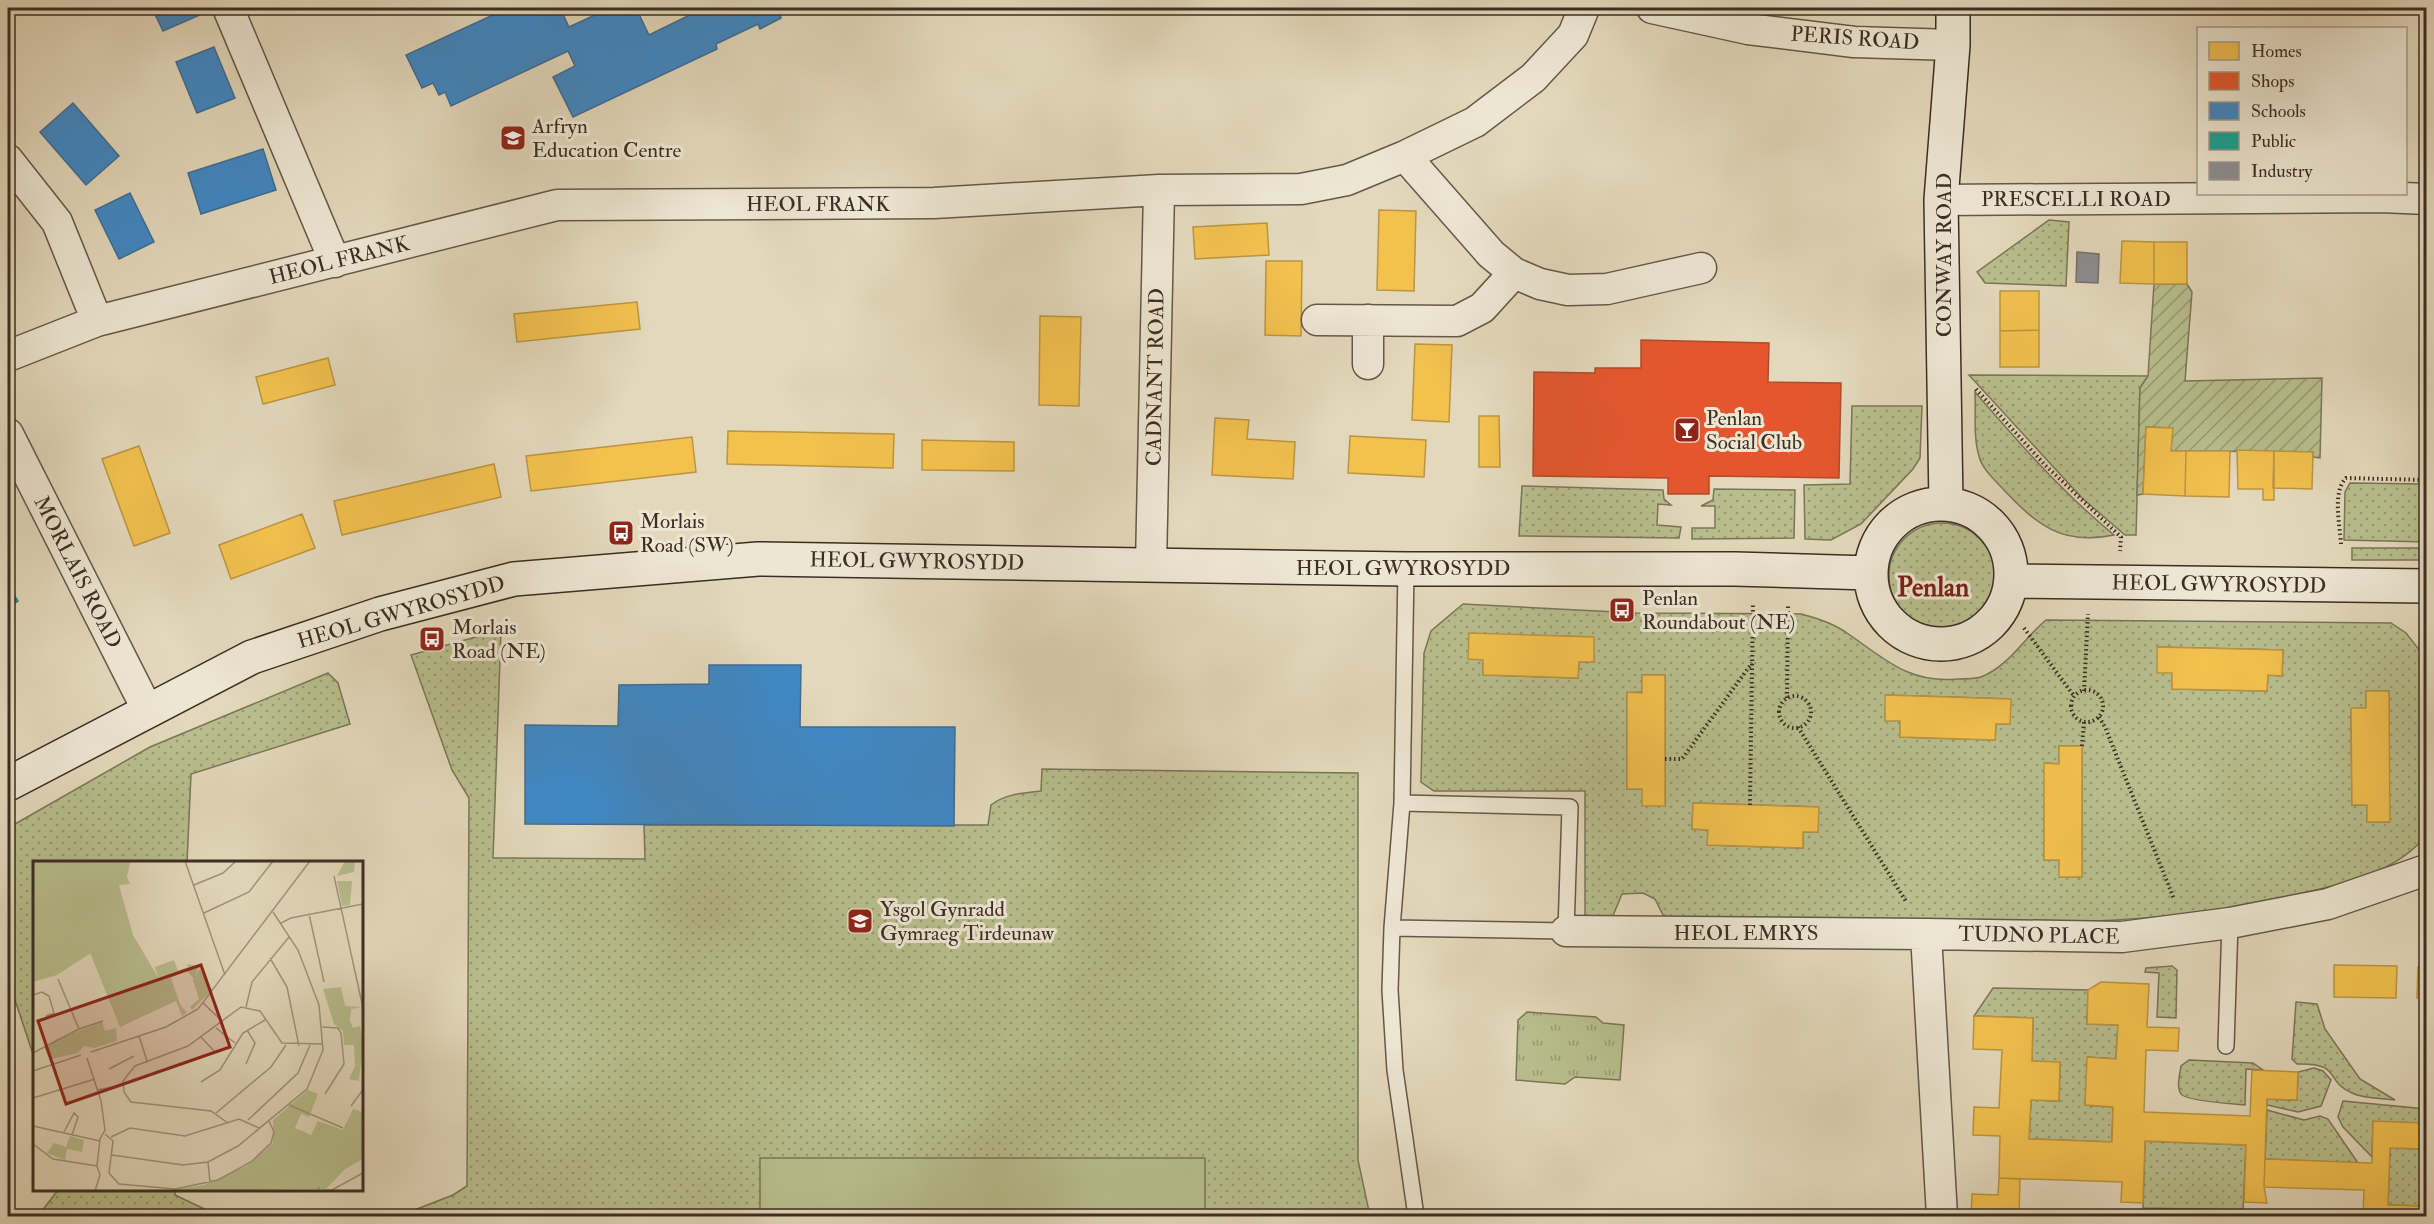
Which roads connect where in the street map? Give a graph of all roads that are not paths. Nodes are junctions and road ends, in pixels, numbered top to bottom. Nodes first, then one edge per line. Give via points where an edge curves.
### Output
1 (228, 8) edge
2 (1584, 8) edge
3 (1652, 8) edge
4 (1953, 8) edge
5 (1953, 45) junction
6 (1405, 156) junction
7 (8, 160) edge
8 (1159, 190) junction
9 (2427, 199) edge
10 (1941, 200) junction
11 (335, 262) junction
12 (1701, 268) dead end
13 (1514, 273) junction
14 (1317, 320) dead end
15 (1368, 320) junction
16 (97, 321) junction
17 (8, 356) edge
18 (1368, 364) dead end
19 (8, 434) edge
20 (1946, 503) junction
21 (1151, 565) junction
22 (1406, 569) junction
23 (1870, 573) junction
24 (2011, 581) junction
25 (2427, 586) edge
26 (148, 711) junction
27 (8, 784) edge
28 (1402, 803) junction
29 (2427, 870) edge
30 (2230, 923) junction
31 (1392, 928) junction
32 (1566, 931) junction
33 (1922, 934) junction
34 (2226, 1046) dead end
35 (1416, 1216) edge
36 (1942, 1216) edge

1 - 11 street
2 - 6 street, HEOL FRANK via 1573,35 1533,78 1475,123
3 - 5 street, PERIS ROAD via 1748,28 1854,42
4 - 5 street, CONWAY ROAD
5 - 10 street, CONWAY ROAD
6 - 8 street, HEOL FRANK via 1347,180 1301,189
6 - 13 street via 1491,254
7 - 16 street via 57,222
8 - 11 street, HEOL FRANK via 934,203 557,205
8 - 21 street, CADNANT ROAD
9 - 10 street, PRESCELLI ROAD
10 - 20 street, CONWAY ROAD
11 - 16 street, HEOL FRANK
12 - 13 street via 1607,289 1568,290
13 - 15 street via 1482,308 1457,321
14 - 15 street
15 - 18 street
16 - 17 street, HEOL FRANK
19 - 26 street, MORLAIS ROAD
20 - 23 street via 1925,504 1904,514 1886,530 1874,550
20 - 24 street via 1976,513 1999,532 2009,551
21 - 22 street, HEOL GWYROSYDD
21 - 26 street, HEOL GWYROSYDD via 758,559 514,579 380,614 252,657
22 - 23 street, HEOL GWYROSYDD
22 - 28 lane
23 - 24 street via 1874,596 1885,617 1902,633 1924,643 1948,645 1971,638 1988,627 2001,611
24 - 25 street, HEOL GWYROSYDD
26 - 27 street, HEOL GWYROSYDD
28 - 31 lane
28 - 32 lane via 1570,807
29 - 30 street, TUDNO PLACE via 2328,904
30 - 33 street, TUDNO PLACE via 2122,937
30 - 34 lane
31 - 32 lane
31 - 35 lane via 1390,990 1395,1070
32 - 33 street, HEOL EMRYS
33 - 36 street, TUDNO PLACE

